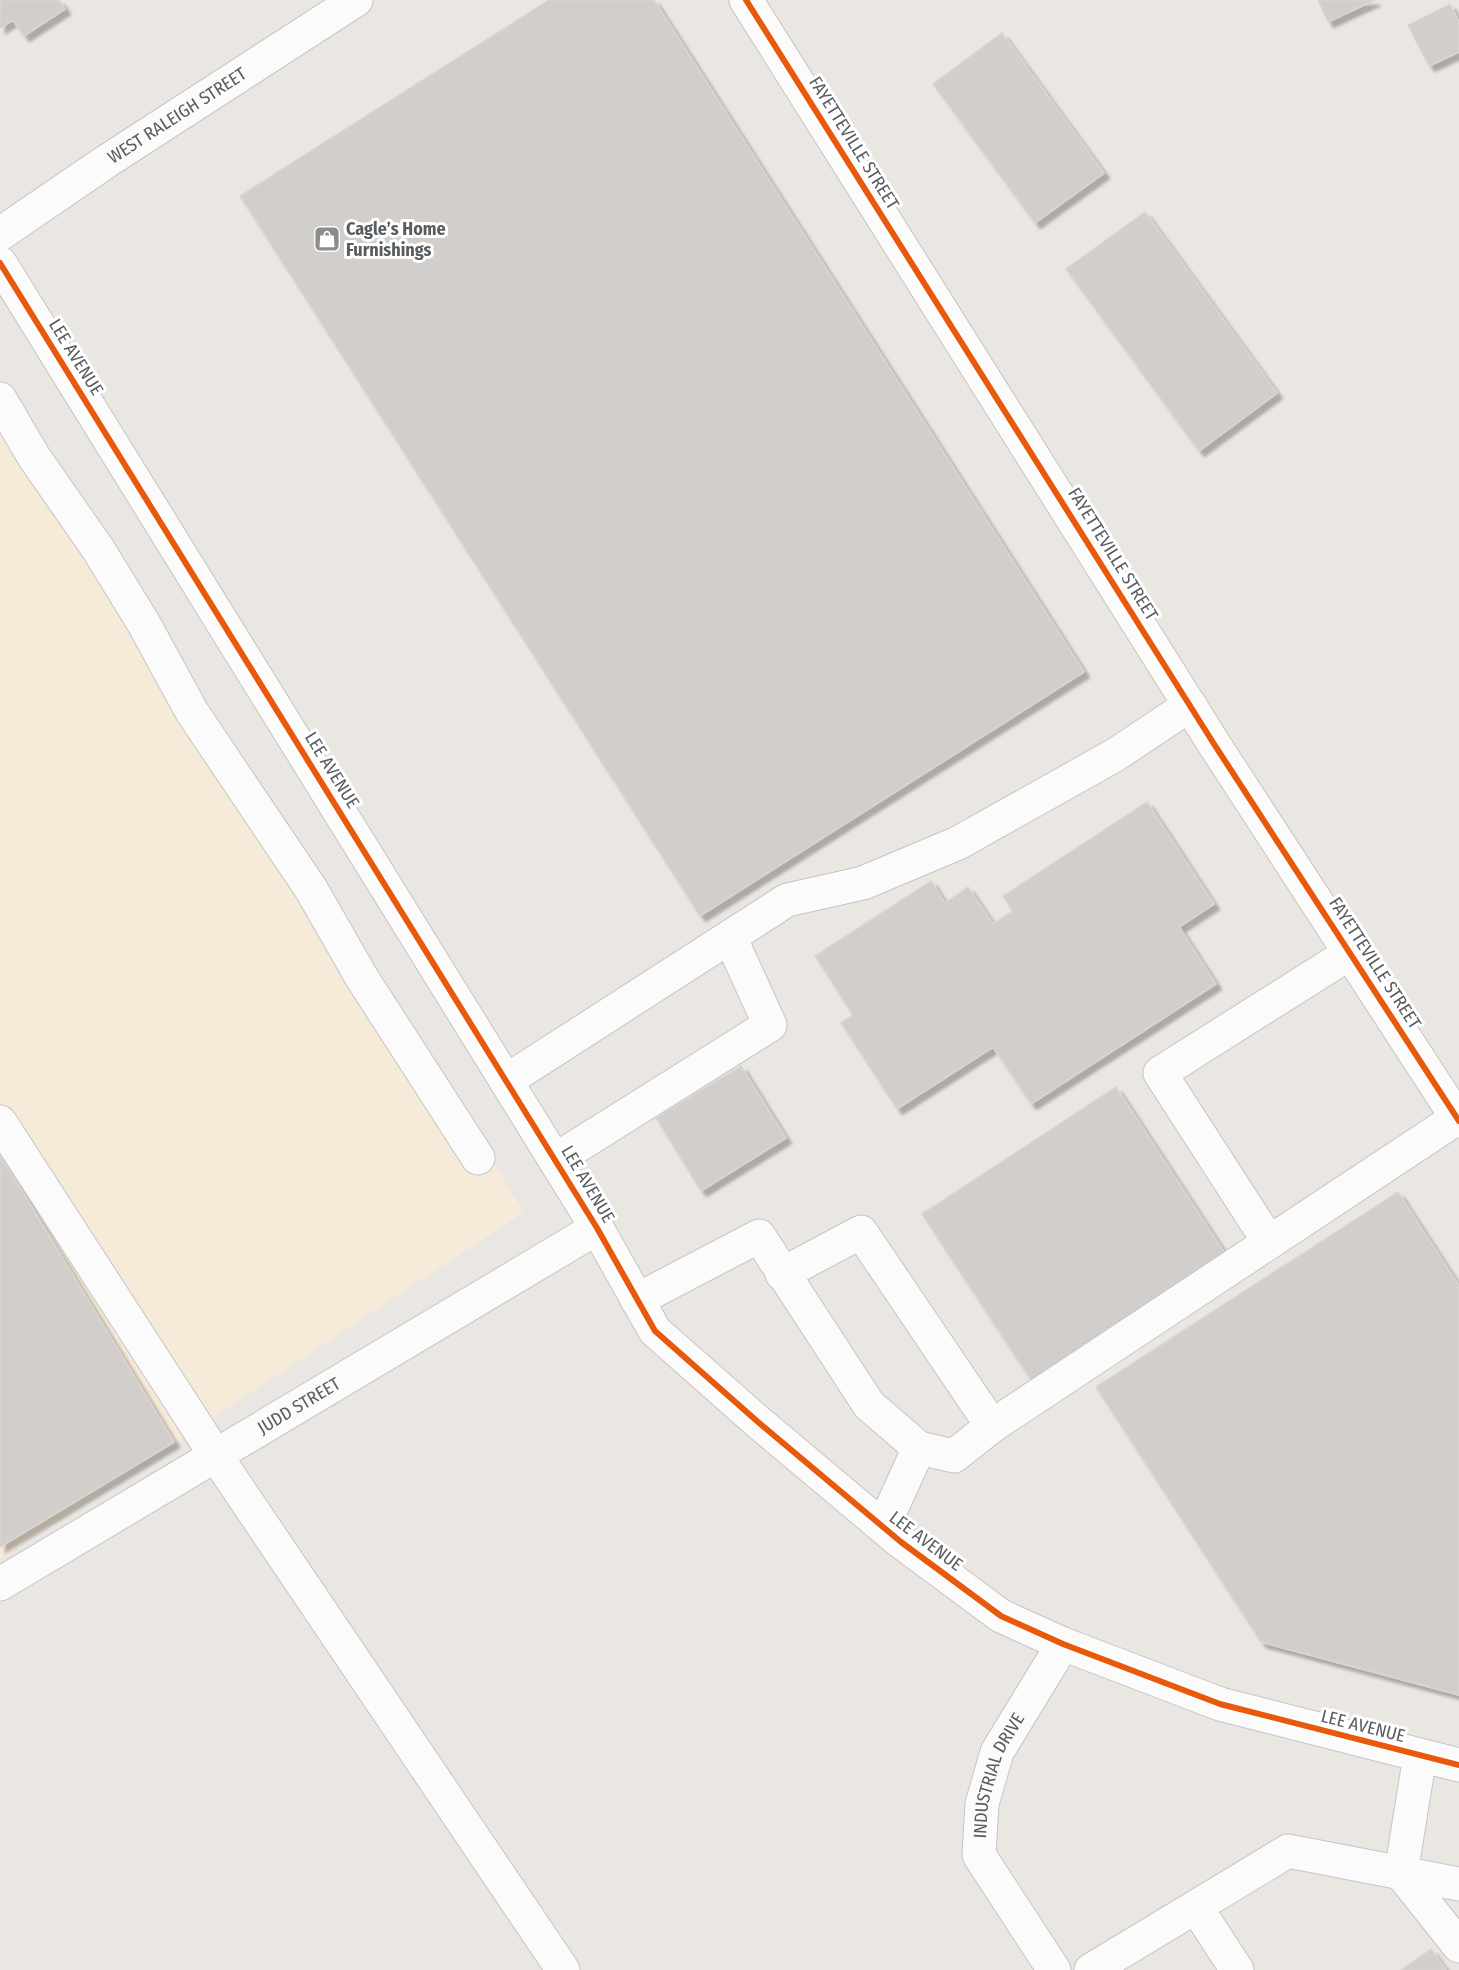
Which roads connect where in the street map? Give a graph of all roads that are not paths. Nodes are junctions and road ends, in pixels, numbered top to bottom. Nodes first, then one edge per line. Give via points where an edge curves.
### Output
1 (356, 0) edge
2 (746, 0) edge
3 (0, 234) edge
4 (0, 263) edge
5 (0, 399) edge
6 (1190, 705) junction
7 (730, 938) junction
8 (1350, 953) junction
9 (506, 1081) junction
10 (1458, 1120) edge
11 (0, 1122) edge
12 (478, 1158) dead end
13 (555, 1160) junction
14 (597, 1228) junction
15 (1269, 1242) junction
16 (782, 1274) junction
17 (638, 1300) junction
18 (992, 1426) junction
19 (919, 1448) junction
20 (216, 1456) junction
21 (883, 1527) junction
22 (0, 1584) edge
23 (1063, 1644) junction
24 (1420, 1756) junction
25 (1459, 1766) edge
26 (1401, 1873) junction
27 (1459, 1884) edge
28 (1196, 1907) junction
29 (1459, 1946) edge
30 (563, 1970) edge
31 (1054, 1970) edge
32 (1090, 1970) edge
33 (1237, 1970) edge

1 - 3 street, WEST RALEIGH STREET
2 - 6 street, FAYETTEVILLE STREET
4 - 9 street, LEE AVENUE
5 - 12 street via 34,457 98,549 192,712 311,889 362,978
6 - 7 street via 1115,755 958,843 863,883 788,900
6 - 8 street, FAYETTEVILLE STREET
7 - 9 street
7 - 13 street via 770,1025
8 - 10 street, FAYETTEVILLE STREET
8 - 15 street via 1160,1073
9 - 13 street, LEE AVENUE
10 - 15 street
11 - 20 street
13 - 14 street, LEE AVENUE
14 - 17 street, LEE AVENUE
14 - 20 street, JUDD STREET
15 - 18 street
16 - 17 street via 759,1236
16 - 18 street via 861,1232
16 - 19 street via 869,1405
17 - 21 street, LEE AVENUE via 655,1331
18 - 19 street via 954,1456
19 - 21 street
20 - 22 street, JUDD STREET
20 - 30 street
21 - 23 street, LEE AVENUE via 1001,1616
23 - 24 street, LEE AVENUE via 1220,1704
23 - 31 street, INDUSTRIAL DRIVE via 997,1752 982,1804 979,1855
24 - 25 street, LEE AVENUE
24 - 26 street
26 - 27 street
26 - 28 street via 1288,1851
26 - 29 street
28 - 32 street
28 - 33 street

